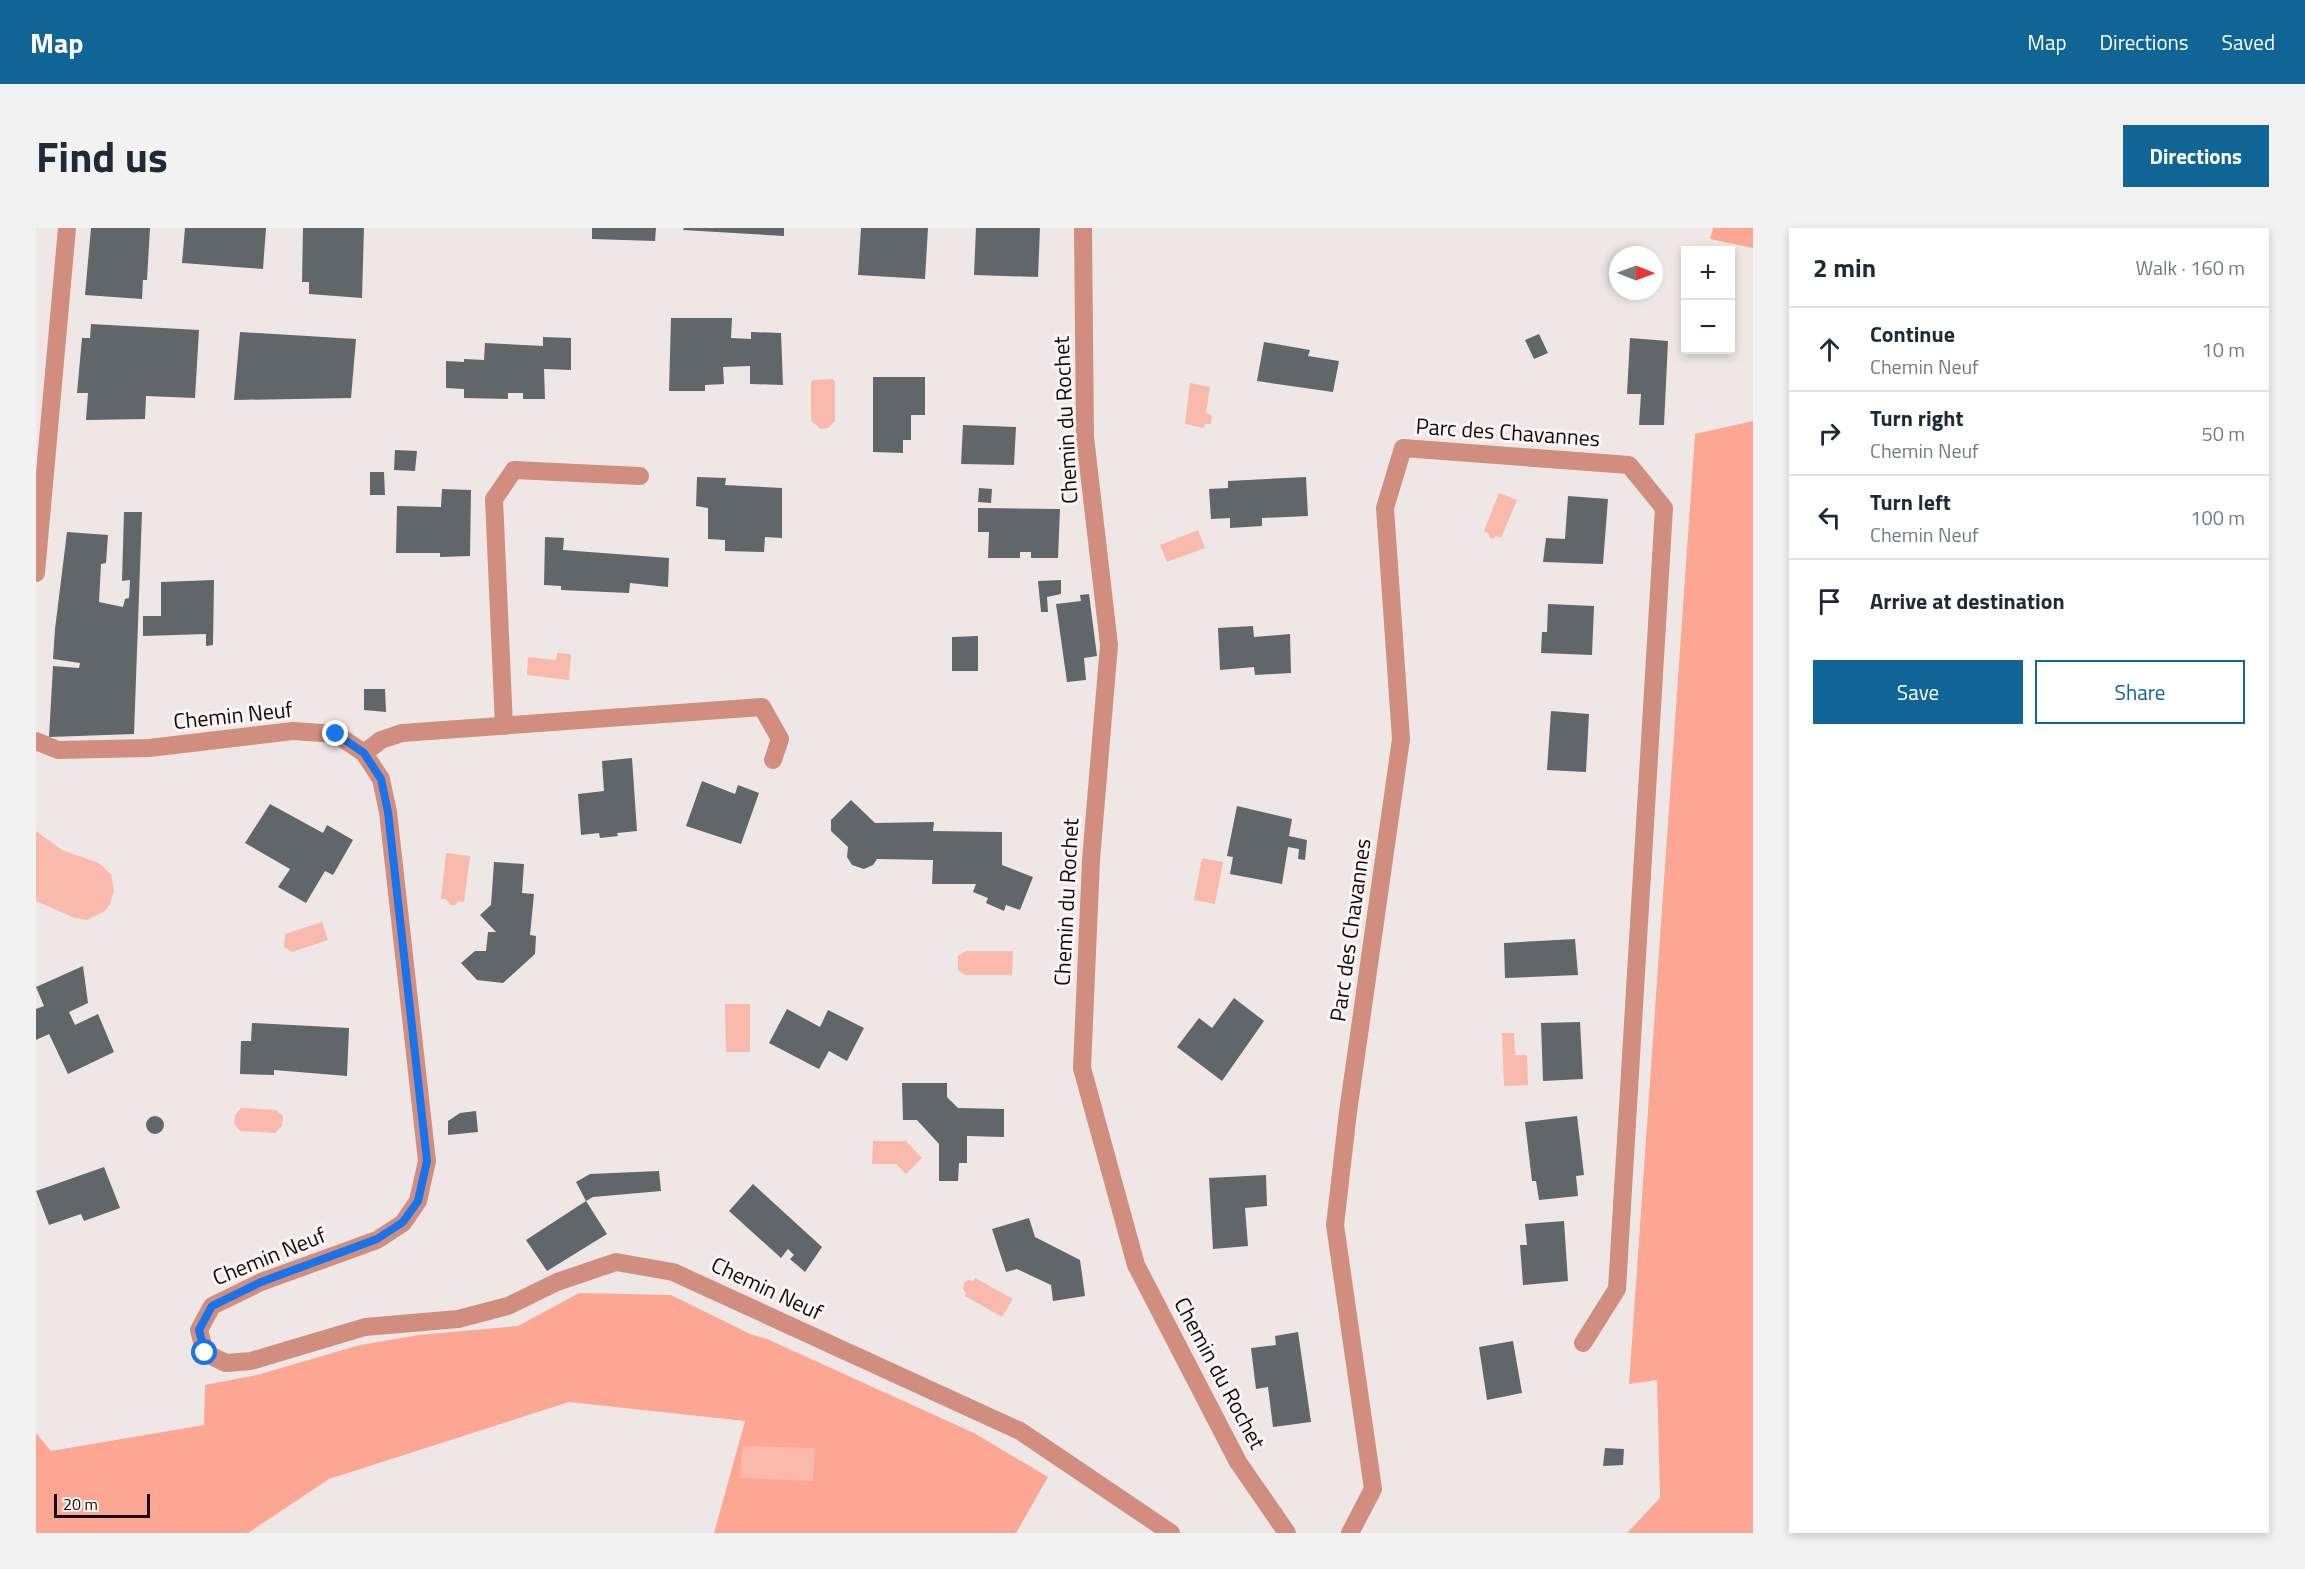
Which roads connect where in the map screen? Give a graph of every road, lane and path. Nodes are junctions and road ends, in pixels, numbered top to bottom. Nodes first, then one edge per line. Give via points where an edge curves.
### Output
1 (67, 228) edge
2 (1083, 228) edge
3 (640, 476) dead end
4 (36, 573) edge
5 (504, 726) junction
6 (36, 741) edge
7 (364, 753) junction
8 (773, 760) dead end
9 (1583, 1343) dead end
10 (1171, 1533) edge
11 (1287, 1533) edge
12 (1350, 1533) edge

1 - 4 street
2 - 11 street, Chemin du Rochet via 1085,436 1109,645 1091,860 1082,1068 1136,1265 1238,1462
3 - 5 street via 514,470 494,499
5 - 7 street via 402,733 381,740
5 - 8 street via 762,707 780,739
6 - 7 street, Chemin Neuf via 58,750 149,748 293,731 336,734
7 - 10 street, Chemin Neuf via 381,779 388,812 427,1161 418,1201 403,1222 377,1239 261,1282 212,1306 199,1330 205,1353 226,1362 251,1361 365,1327 458,1319 508,1306 557,1282 616,1262 673,1272 1020,1431
9 - 12 street, Parc des Chavannes via 1617,1289 1664,508 1629,465 1403,448 1385,508 1401,739 1335,1225 1373,1489

